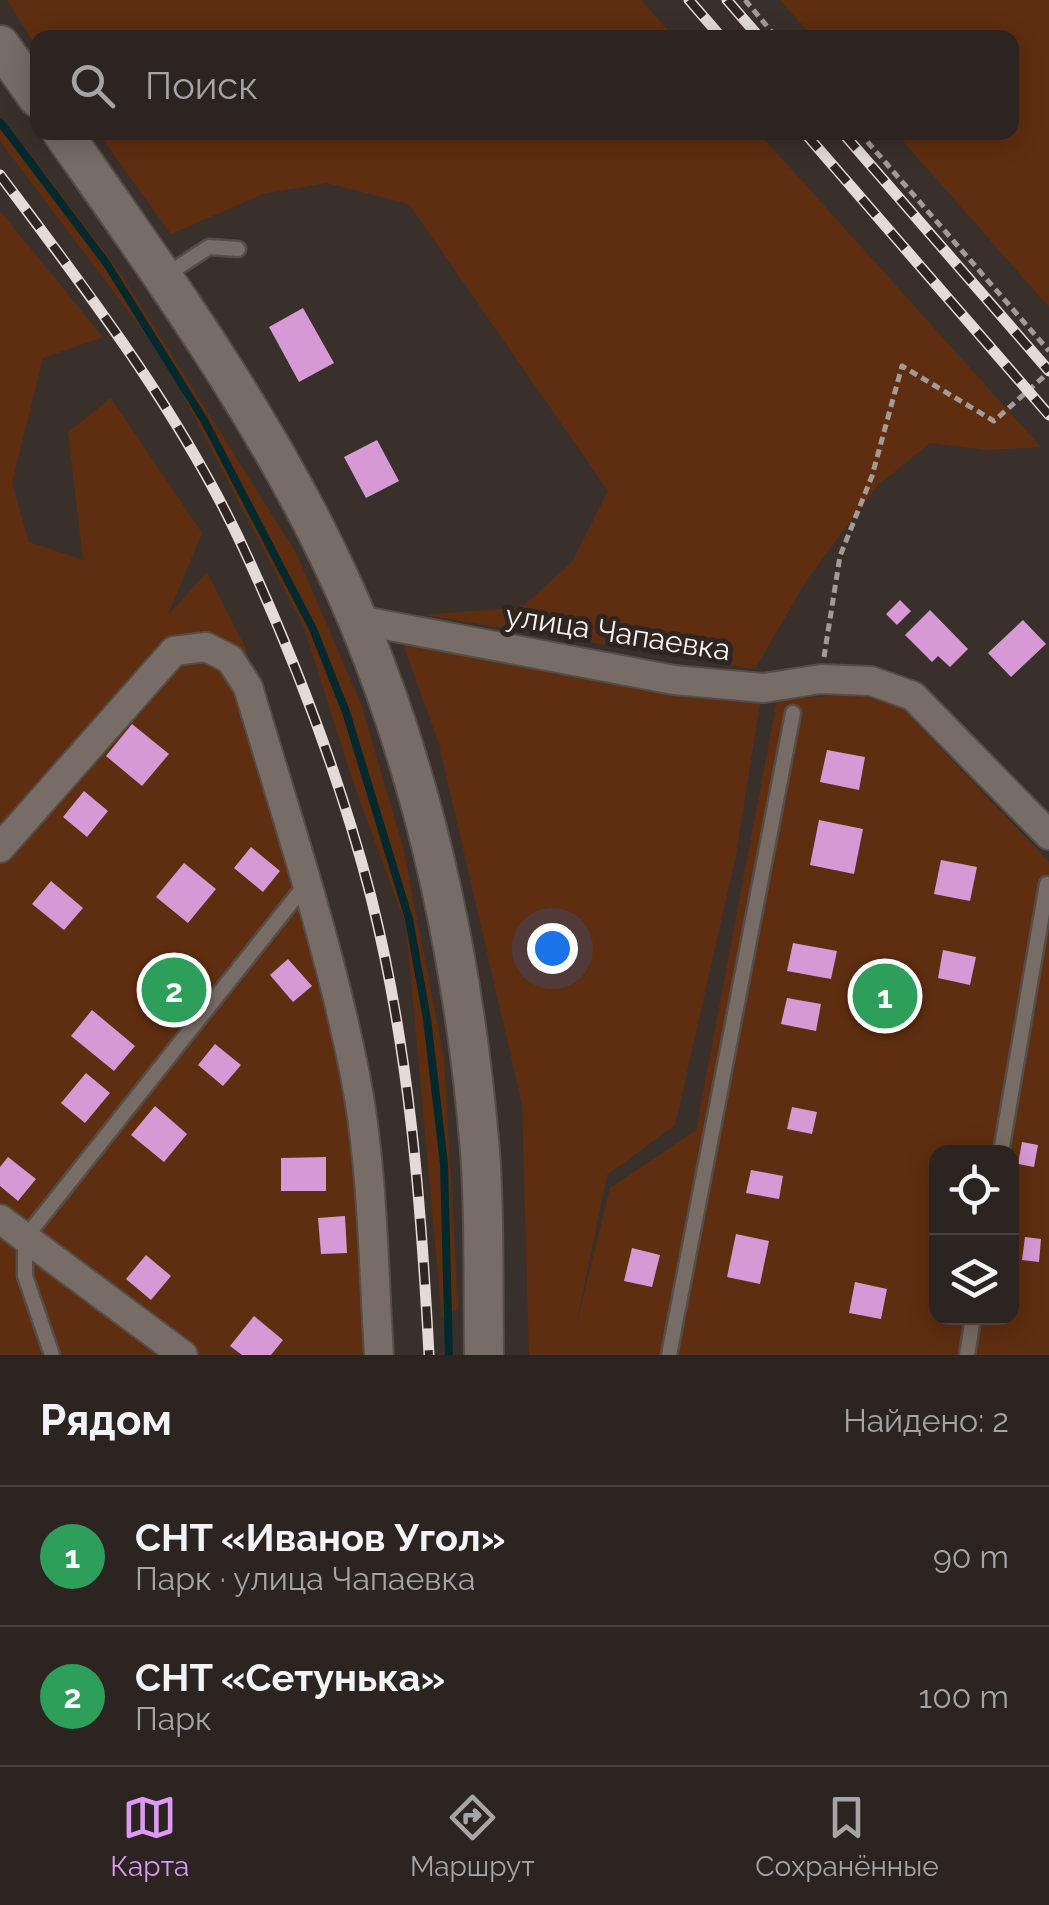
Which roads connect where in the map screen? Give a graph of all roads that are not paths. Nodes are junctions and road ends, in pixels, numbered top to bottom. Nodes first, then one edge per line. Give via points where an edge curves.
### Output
1 (0, 44) edge
2 (30, 87) edge
3 (68, 140) edge
4 (238, 249) dead end
5 (162, 277) junction
6 (358, 620) junction
7 (793, 714) dead end
8 (1049, 835) edge
9 (0, 848) edge
10 (306, 884) junction
11 (1047, 884) edge
12 (1002, 1145) edge
13 (0, 1219) edge
14 (24, 1238) junction
15 (972, 1325) edge
16 (52, 1355) edge
17 (183, 1355) edge
18 (380, 1355) edge
19 (484, 1355) edge
20 (669, 1355) edge
21 (967, 1355) edge

1 - 2 main road
3 - 5 main road
4 - 5 lane via 209,247
5 - 6 main road via 269,446
6 - 8 street, улица Чапаевка via 674,680 764,688 872,680 914,696
6 - 19 main road via 413,772 469,1038 480,1156
7 - 20 lane
9 - 10 street via 166,658 196,645 216,650 244,676
10 - 14 lane
10 - 18 street via 355,1074
11 - 12 lane
13 - 14 street
14 - 16 lane via 25,1276
14 - 17 street
15 - 21 lane

